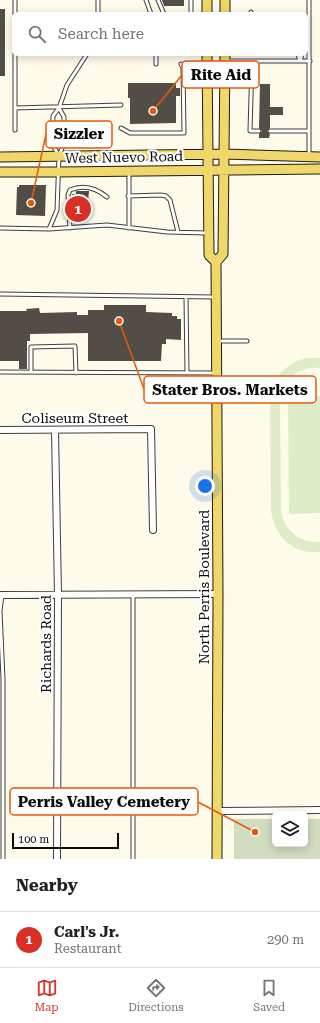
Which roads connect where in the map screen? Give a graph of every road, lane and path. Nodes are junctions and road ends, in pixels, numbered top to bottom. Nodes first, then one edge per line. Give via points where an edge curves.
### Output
1 (15, 0) edge
2 (98, 0) edge
3 (146, 0) edge
4 (158, 0) edge
5 (191, 0) edge
6 (207, 0) edge
7 (225, 0) edge
8 (309, 0) edge
9 (15, 12) edge
10 (98, 12) edge
11 (150, 12) edge
12 (163, 12) edge
13 (191, 12) edge
14 (207, 12) edge
15 (225, 12) edge
16 (15, 56) edge
17 (86, 56) edge
18 (156, 56) edge
19 (207, 56) edge
20 (299, 56) edge
21 (301, 56) edge
22 (225, 58) edge
23 (252, 61) junction
24 (300, 61) junction
25 (310, 61) junction
26 (156, 64) dead end
27 (181, 64) dead end
28 (121, 105) dead end
29 (15, 108) junction
30 (59, 108) junction
31 (121, 128) dead end
32 (15, 130) dead end
33 (259, 131) dead end
34 (270, 131) dead end
35 (309, 131) junction
36 (225, 154) junction
37 (207, 155) junction
38 (59, 156) junction
39 (0, 157) edge
40 (309, 157) junction
41 (320, 157) edge
42 (320, 169) edge
43 (207, 170) junction
44 (224, 170) junction
45 (129, 171) junction
46 (0, 172) edge
47 (58, 172) junction
48 (128, 196) junction
49 (107, 197) dead end
50 (0, 228) edge
51 (70, 228) junction
52 (129, 228) junction
53 (49, 229) junction
54 (178, 232) junction
55 (209, 234) junction
56 (216, 262) junction
57 (0, 294) edge
58 (186, 297) junction
59 (217, 297) junction
60 (217, 341) junction
61 (247, 341) dead end
62 (0, 372) edge
63 (31, 372) junction
64 (76, 373) junction
65 (187, 373) junction
66 (217, 373) junction
67 (0, 430) edge
68 (55, 430) junction
69 (153, 530) dead end
70 (218, 594) junction
71 (1, 595) edge
72 (58, 595) junction
73 (133, 595) junction
74 (320, 810) edge
75 (218, 811) junction
76 (3, 859) edge
77 (58, 859) edge
78 (133, 859) edge
79 (217, 859) edge

1 - 9 lane
2 - 10 lane
3 - 11 lane
4 - 12 lane
5 - 13 lane
6 - 14 main road
7 - 15 main road
8 - 25 lane
16 - 29 lane
17 - 30 lane via 67,85
18 - 26 lane
19 - 37 main road, North Perris Boulevard
20 - 24 lane
21 - 24 lane
22 - 23 lane
22 - 36 main road
23 - 24 lane
23 - 33 lane via 250,131
24 - 25 lane
25 - 35 lane
27 - 31 lane via 184,68 184,134 130,133
28 - 30 lane
29 - 30 lane
29 - 32 lane
30 - 38 lane via 64,116 64,143
30 - 38 lane via 53,116 52,144
34 - 35 lane
35 - 40 lane
36 - 37 main road, West Nuevo Road
36 - 40 main road, West Nuevo Road
36 - 44 main road
37 - 38 main road, West Nuevo Road
37 - 43 main road, North Perris Boulevard
38 - 39 main road, West Nuevo Road
38 - 47 lane
40 - 41 main road, West Nuevo Road
42 - 44 main road, West Nuevo Road
43 - 44 main road, West Nuevo Road
43 - 45 main road, West Nuevo Road
43 - 55 main road, North Perris Boulevard
44 - 56 main road via 223,254
45 - 47 main road, West Nuevo Road
45 - 48 lane
46 - 47 main road, West Nuevo Road
47 - 53 lane via 57,210
48 - 52 lane
48 - 54 lane via 166,196 170,200
49 - 51 lane via 98,189 70,190
50 - 53 lane
51 - 52 lane via 107,225
51 - 53 lane
52 - 54 lane
54 - 55 lane
55 - 56 main road, North Perris Boulevard via 209,255
56 - 59 main road, North Perris Boulevard
57 - 58 lane
58 - 59 lane
58 - 65 lane
59 - 60 main road, North Perris Boulevard
60 - 61 lane
60 - 66 main road, North Perris Boulevard
62 - 63 lane
63 - 64 lane
63 - 64 lane via 31,347 76,346
64 - 65 lane
65 - 66 lane
66 - 70 main road, North Perris Boulevard
67 - 68 street, Coliseum Street
68 - 69 street, Coliseum Street via 151,429
68 - 72 street, Richards Road
70 - 73 street
70 - 75 main road, North Perris Boulevard
71 - 72 street
71 - 76 lane
72 - 73 street
72 - 77 street, Richards Road
73 - 78 lane
74 - 75 street
75 - 79 main road, North Perris Boulevard

